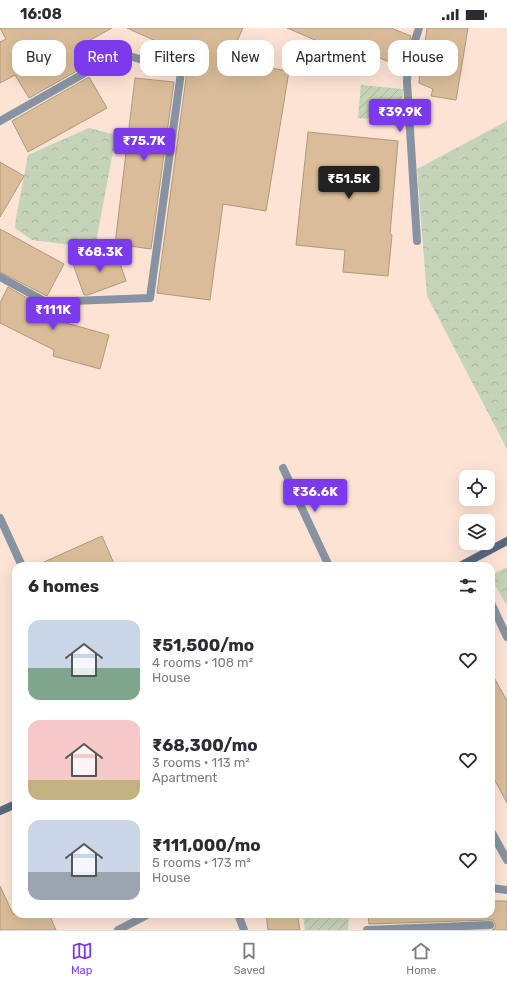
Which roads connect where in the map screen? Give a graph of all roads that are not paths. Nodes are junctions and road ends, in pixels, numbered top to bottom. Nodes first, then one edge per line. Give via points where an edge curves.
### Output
1 (419, 28) edge
2 (0, 121) edge
3 (417, 241) dead end
4 (0, 277) edge
5 (283, 468) dead end
6 (0, 518) edge
7 (507, 541) edge
8 (20, 562) edge
9 (326, 562) edge
10 (472, 562) edge
11 (495, 612) edge
12 (507, 637) edge
13 (12, 806) edge
14 (0, 811) edge
15 (495, 838) edge
16 (507, 860) edge
17 (495, 888) edge
18 (507, 890) edge
19 (141, 918) edge
20 (240, 918) edge
21 (490, 925) dead end
22 (118, 930) edge
23 (244, 930) edge
24 (367, 930) edge

1 - 3 street via 408,62 407,82
2 - 4 street via 120,53 181,72 150,298 46,302
5 - 9 street
6 - 8 street
7 - 10 street
11 - 12 street
13 - 14 street
15 - 16 street
17 - 18 street
19 - 22 street
20 - 23 street
21 - 24 street

